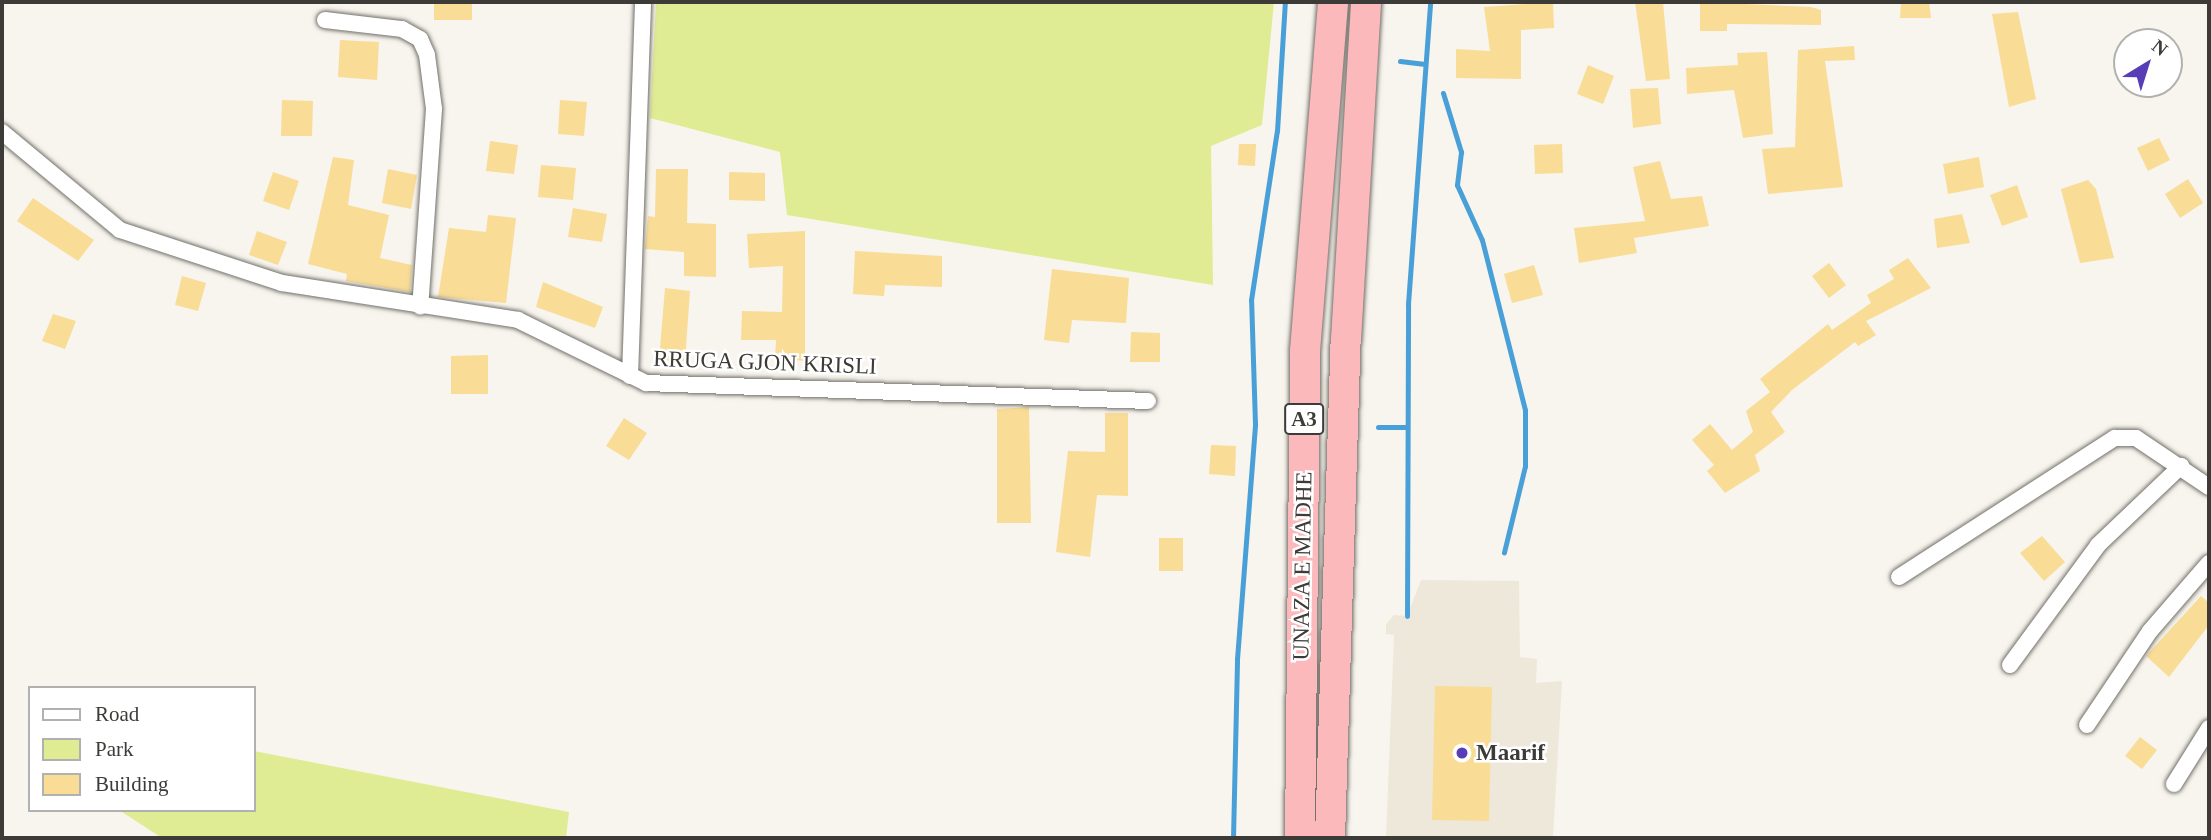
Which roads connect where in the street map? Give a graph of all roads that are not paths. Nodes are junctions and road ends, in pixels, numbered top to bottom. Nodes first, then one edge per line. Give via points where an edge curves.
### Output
1 (643, 2) edge
2 (1334, 2) edge
3 (1366, 2) edge
4 (324, 20) dead end
5 (2, 132) edge
6 (420, 307) junction
7 (630, 376) junction
8 (1148, 401) dead end
9 (2181, 466) junction
10 (2209, 487) edge
11 (2209, 564) edge
12 (1899, 577) dead end
13 (2010, 666) dead end
14 (2087, 725) dead end
15 (2209, 728) edge
16 (2174, 784) dead end
17 (1300, 838) edge
18 (1329, 838) edge

1 - 7 street, RRUGA GJON KRISLI
2 - 17 highway, UNAZA E MADHE / A3 via 1305,351
3 - 18 highway, UNAZA E MADHE / A3 via 1346,340
4 - 6 street via 402,29 420,39 427,55 434,108
5 - 6 street via 120,230 282,283
6 - 7 street via 540,327
7 - 8 street, RRUGA GJON KRISLI via 689,387
9 - 10 street
9 - 12 street via 2136,438 2115,438
9 - 13 street via 2098,545
11 - 14 street via 2128,660
15 - 16 street

